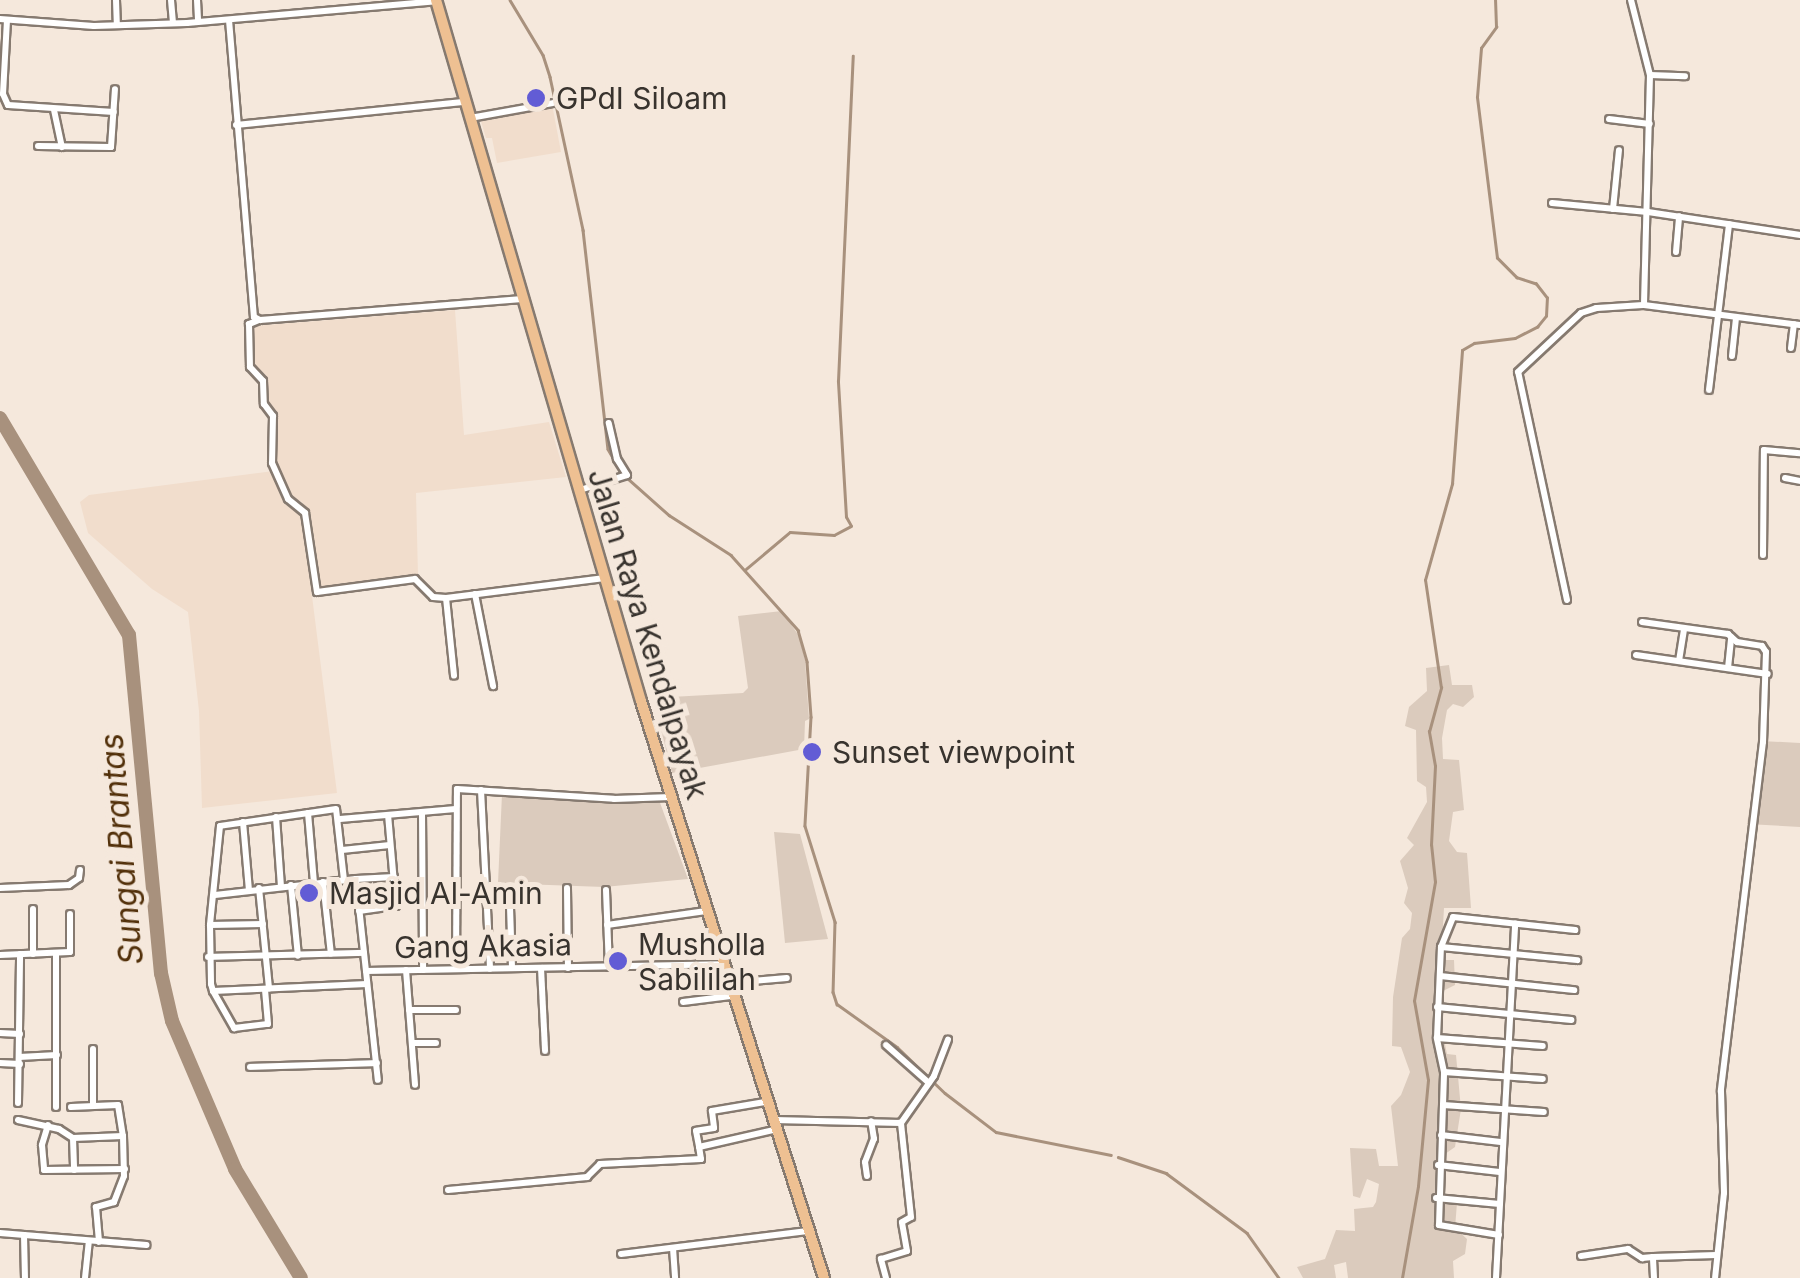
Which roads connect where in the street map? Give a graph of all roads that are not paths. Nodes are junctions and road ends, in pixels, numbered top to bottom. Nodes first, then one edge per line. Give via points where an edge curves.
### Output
1 (116, 0) edge
2 (172, 0) edge
3 (197, 0) edge
4 (352, 0) edge
5 (1631, 0) edge
6 (436, 1) edge
7 (354, 10) junction
8 (3, 20) edge
9 (229, 20) junction
10 (198, 21) junction
11 (173, 23) junction
12 (117, 25) junction
13 (1650, 75) junction
14 (1685, 76) dead end
15 (115, 89) dead end
16 (2, 94) edge
17 (463, 102) junction
18 (553, 102) dead end
19 (54, 110) junction
20 (114, 112) junction
21 (468, 118) junction
22 (1608, 119) dead end
23 (1650, 124) junction
24 (236, 125) junction
25 (38, 146) dead end
26 (62, 147) junction
27 (1618, 150) dead end
28 (1552, 203) dead end
29 (1613, 209) junction
30 (1648, 212) junction
31 (1679, 216) junction
32 (1729, 224) junction
33 (1800, 235) edge
34 (1676, 252) dead end
35 (522, 298) junction
36 (1644, 305) junction
37 (1720, 315) junction
38 (1736, 318) junction
39 (258, 320) junction
40 (1797, 325) edge
41 (1790, 348) dead end
42 (1732, 356) dead end
43 (1709, 390) dead end
44 (609, 423) dead end
45 (1800, 453) edge
46 (1785, 478) dead end
47 (1800, 480) edge
48 (579, 491) junction
49 (1763, 555) dead end
50 (607, 578) junction
51 (475, 594) junction
52 (446, 598) junction
53 (1567, 600) dead end
54 (1642, 622) dead end
55 (1684, 628) junction
56 (1731, 636) junction
57 (1636, 655) dead end
58 (1679, 661) junction
59 (1728, 668) junction
60 (1768, 674) junction
61 (454, 676) dead end
62 (493, 686) dead end
63 (481, 790) junction
64 (671, 796) junction
65 (456, 809) junction
66 (422, 812) junction
67 (308, 813) junction
68 (388, 814) junction
69 (276, 818) junction
70 (340, 818) junction
71 (244, 822) junction
72 (391, 845) junction
73 (342, 850) junction
74 (80, 870) dead end
75 (394, 877) junction
76 (356, 879) junction
77 (344, 880) junction
78 (318, 882) junction
79 (291, 884) junction
80 (281, 886) junction
81 (0, 888) edge
82 (259, 888) junction
83 (567, 888) dead end
84 (250, 890) junction
85 (606, 890) dead end
86 (214, 894) junction
87 (510, 906) dead end
88 (33, 909) dead end
89 (359, 911) junction
90 (706, 911) junction
91 (70, 914) dead end
92 (263, 924) junction
93 (1515, 924) junction
94 (608, 925) junction
95 (210, 926) junction
96 (1575, 930) dead end
97 (1442, 946) junction
98 (364, 953) junction
99 (20, 954) junction
100 (34, 954) junction
101 (56, 954) junction
102 (331, 954) junction
103 (1512, 954) junction
104 (0, 955) edge
105 (267, 956) junction
106 (298, 956) junction
107 (208, 958) junction
108 (1577, 960) dead end
109 (722, 964) junction
110 (608, 967) junction
111 (512, 968) junction
112 (541, 968) junction
113 (568, 968) junction
114 (456, 969) junction
115 (490, 969) junction
116 (406, 970) junction
117 (423, 970) junction
118 (366, 971) junction
119 (1440, 976) junction
120 (786, 978) dead end
121 (728, 983) junction
122 (367, 984) junction
123 (1510, 985) junction
124 (267, 989) junction
125 (1574, 990) dead end
126 (213, 991) junction
127 (731, 996) junction
128 (683, 1002) dead end
129 (1437, 1008) junction
130 (410, 1010) junction
131 (456, 1010) dead end
132 (1506, 1016) junction
133 (1571, 1020) dead end
134 (0, 1033) edge
135 (20, 1034) junction
136 (1436, 1038) junction
137 (948, 1040) dead end
138 (412, 1043) junction
139 (436, 1043) dead end
140 (886, 1045) dead end
141 (1505, 1046) junction
142 (1543, 1046) dead end
143 (94, 1048) dead end
144 (546, 1051) dead end
145 (57, 1055) junction
146 (20, 1060) junction
147 (0, 1063) edge
148 (377, 1063) junction
149 (250, 1067) dead end
150 (1444, 1072) junction
151 (1503, 1078) junction
152 (1543, 1079) dead end
153 (378, 1080) dead end
154 (931, 1080) junction
155 (415, 1085) dead end
156 (765, 1102) junction
157 (18, 1103) dead end
158 (1443, 1104) junction
159 (71, 1106) dead end
160 (94, 1106) junction
161 (56, 1107) dead end
162 (1502, 1110) junction
163 (1544, 1112) dead end
164 (18, 1120) dead end
165 (871, 1122) junction
166 (901, 1123) junction
167 (48, 1125) junction
168 (772, 1126) junction
169 (1441, 1135) junction
170 (122, 1136) junction
171 (73, 1138) junction
172 (1501, 1142) junction
173 (699, 1147) junction
174 (1438, 1165) junction
175 (74, 1170) junction
176 (125, 1170) junction
177 (1500, 1172) junction
178 (867, 1176) dead end
179 (448, 1190) dead end
180 (1436, 1198) junction
181 (1500, 1204) junction
182 (809, 1231) junction
183 (0, 1233) edge
184 (1499, 1234) junction
185 (24, 1235) junction
186 (89, 1241) junction
187 (99, 1242) junction
188 (147, 1245) dead end
189 (672, 1248) junction
190 (620, 1254) dead end
191 (1716, 1255) junction
192 (1581, 1256) dead end
193 (1653, 1257) junction
194 (26, 1278) edge
195 (86, 1278) edge
196 (675, 1278) edge
197 (824, 1278) edge
198 (886, 1278) edge
199 (1496, 1278) edge
200 (1654, 1278) edge
201 (1714, 1278) edge

1 - 12 street
2 - 11 street
3 - 10 street
4 - 7 street
5 - 13 street
6 - 7 street
6 - 17 main road, Jalan Raya Kendalpayak
7 - 9 street
8 - 12 street
8 - 16 street
9 - 10 street
9 - 24 street
10 - 11 street
11 - 12 street
13 - 14 street
13 - 23 street
15 - 20 street
16 - 19 street via 14,107
17 - 21 main road, Jalan Raya Kendalpayak
17 - 24 street
18 - 21 street
19 - 20 street
19 - 26 street
20 - 26 street via 111,147
21 - 35 main road, Jalan Raya Kendalpayak
22 - 23 street
23 - 30 street
24 - 39 street via 252,314
25 - 26 street
27 - 29 street
28 - 29 street
29 - 30 street
30 - 31 street
30 - 36 street
31 - 32 street
31 - 34 street
32 - 33 street
32 - 37 street
35 - 39 street
35 - 48 main road, Jalan Raya Kendalpayak
36 - 37 street
36 - 53 street via 1581,313 1518,372
37 - 38 street
37 - 43 street
38 - 40 street
38 - 42 street
39 - 52 street via 250,324 250,367 263,382 264,404 273,416 272,463 288,499 305,514 313,588 415,579 434,598
40 - 41 street
44 - 48 street via 625,476
45 - 49 street via 1764,450
46 - 47 street
48 - 50 main road, Jalan Raya Kendalpayak
50 - 51 street
50 - 64 main road, Jalan Raya Kendalpayak
51 - 52 street
51 - 62 street
52 - 61 street
54 - 55 street
55 - 56 street
55 - 58 street
56 - 59 street
56 - 60 street via 1765,648
57 - 58 street
58 - 59 street
59 - 60 street
60 - 191 street via 1721,1092 1724,1193
63 - 64 street
63 - 65 street via 457,789
63 - 115 street
64 - 90 main road, Jalan Raya Kendalpayak
65 - 66 street
65 - 114 street
66 - 68 street
66 - 117 street
67 - 69 street
67 - 70 street via 336,809
67 - 78 street
68 - 70 street
68 - 72 street
69 - 71 street
69 - 80 street
70 - 73 street
71 - 84 street
71 - 86 street via 219,829
72 - 73 street
72 - 75 street
73 - 77 street
74 - 81 street via 69,885
75 - 76 street
75 - 89 street via 395,907
76 - 77 street
76 - 89 street
77 - 78 street
78 - 79 street
78 - 102 street
79 - 80 street
79 - 106 street
80 - 82 street
82 - 84 street
82 - 92 street
83 - 113 street
84 - 86 street
85 - 94 street
86 - 95 street
87 - 111 street
88 - 100 street
89 - 98 street
90 - 94 street
90 - 109 main road, Jalan Raya Kendalpayak
91 - 101 street via 70,951
92 - 95 street
92 - 105 street
93 - 96 street
93 - 97 street via 1451,918
93 - 103 street
94 - 110 street
95 - 107 street
97 - 103 street
97 - 119 street
98 - 102 street
98 - 118 street
99 - 100 street
99 - 104 street
99 - 135 street
100 - 101 street
101 - 145 street
102 - 106 street
103 - 108 street
103 - 123 street
105 - 106 street
105 - 107 street
105 - 124 street
107 - 126 street
109 - 110 street, Gang Akasia
109 - 121 main road, Jalan Raya Kendalpayak
110 - 113 street, Gang Akasia
111 - 112 street, Gang Akasia
111 - 115 street, Gang Akasia
112 - 113 street, Gang Akasia
112 - 144 street
114 - 115 street, Gang Akasia
114 - 117 street, Gang Akasia
116 - 117 street, Gang Akasia
116 - 118 street, Gang Akasia
116 - 130 street
118 - 122 street
119 - 123 street
119 - 129 street
120 - 121 street
121 - 127 main road, Jalan Raya Kendalpayak
122 - 124 street
122 - 148 street
123 - 125 street
123 - 132 street
124 - 126 street
124 - 126 street via 268,1024 234,1028
127 - 128 street
127 - 156 main road, Jalan Raya Kendalpayak
129 - 132 street
129 - 136 street
130 - 131 street
130 - 138 street
132 - 133 street
132 - 141 street
134 - 135 street
135 - 146 street
136 - 141 street
136 - 150 street
137 - 154 street
138 - 139 street
138 - 155 street
140 - 154 street
141 - 142 street
141 - 151 street
143 - 160 street
145 - 146 street
145 - 161 street
146 - 147 street
146 - 157 street
148 - 149 street
148 - 153 street
150 - 151 street
150 - 158 street
151 - 152 street
151 - 162 street
154 - 166 street
156 - 168 main road, Jalan Raya Kendalpayak
156 - 173 street via 712,1111 714,1128 696,1132
158 - 162 street
158 - 169 street
159 - 160 street
160 - 170 street via 118,1105
162 - 163 street
162 - 172 street
164 - 167 street
165 - 166 street
165 - 168 street
165 - 178 street
166 - 198 street via 911,1217 902,1222 907,1251 881,1259
167 - 171 street
167 - 175 street via 44,1170
168 - 173 street
168 - 182 main road, Jalan Raya Kendalpayak
169 - 172 street
169 - 174 street
170 - 171 street
170 - 176 street
171 - 175 street
172 - 177 street
173 - 179 street via 701,1158 600,1164 588,1177
174 - 177 street
174 - 180 street
175 - 176 street
176 - 187 street via 114,1202 96,1207
177 - 181 street
180 - 181 street
180 - 184 street via 1440,1228
181 - 184 street
182 - 189 street
182 - 197 main road, Jalan Raya Kendalpayak
183 - 185 street
184 - 199 street
185 - 186 street
185 - 194 street
186 - 187 street
186 - 195 street
187 - 188 street
189 - 190 street
189 - 196 street
191 - 193 street
191 - 201 street
192 - 193 street via 1628,1249
193 - 200 street

